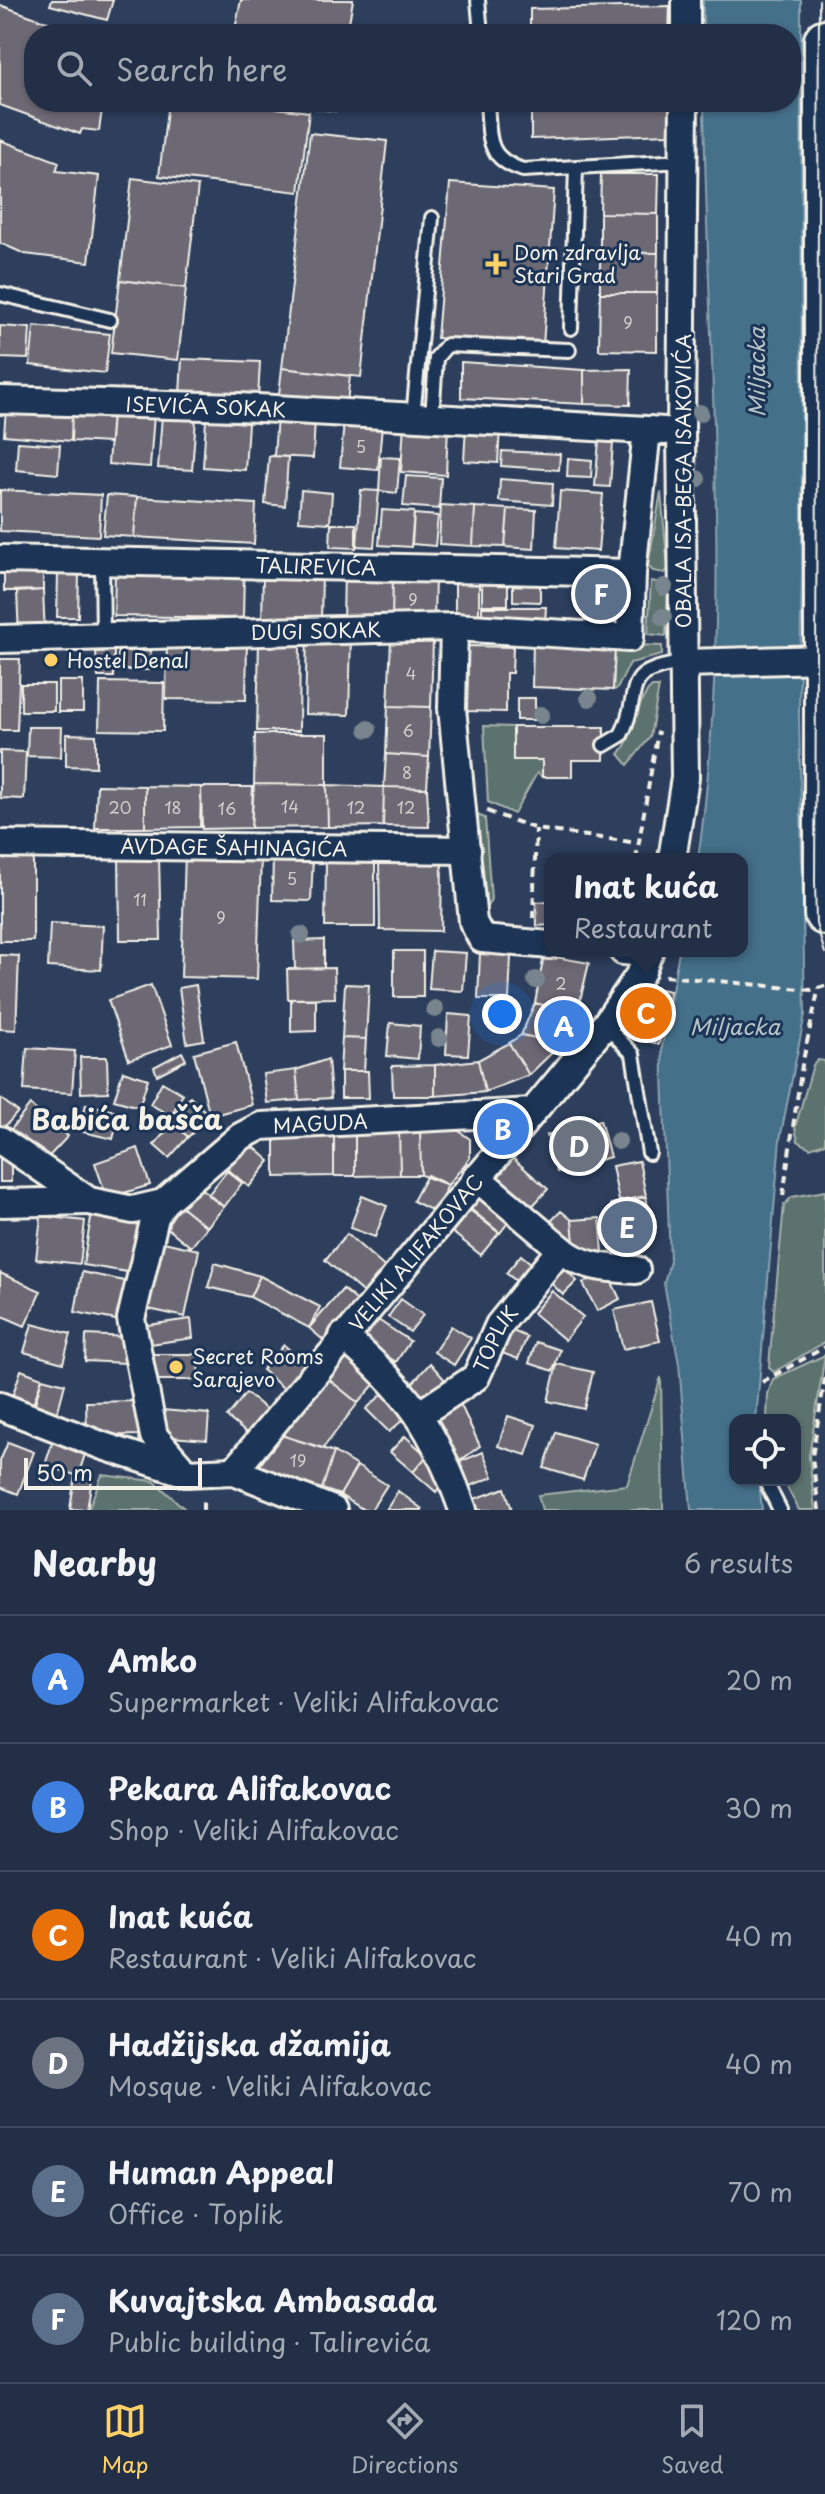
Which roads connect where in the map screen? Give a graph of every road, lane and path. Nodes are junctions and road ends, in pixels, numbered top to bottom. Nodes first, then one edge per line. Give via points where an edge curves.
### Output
1 (478, 0) edge
2 (686, 0) edge
3 (480, 24) edge
4 (686, 24) edge
5 (825, 40) edge
6 (488, 112) edge
7 (684, 112) edge
8 (683, 161) junction
9 (576, 167) junction
10 (432, 218) dead end
11 (0, 294) edge
12 (110, 320) dead end
13 (571, 328) dead end
14 (569, 350) dead end
15 (0, 400) edge
16 (422, 418) junction
17 (647, 430) junction
18 (681, 432) junction
19 (0, 559) edge
20 (102, 560) junction
21 (632, 573) junction
22 (454, 627) junction
23 (103, 637) junction
24 (0, 639) edge
25 (818, 660) edge
26 (685, 663) junction
27 (659, 725) dead end
28 (604, 745) dead end
29 (462, 803) junction
30 (536, 829) junction
31 (638, 843) junction
32 (0, 844) edge
33 (467, 850) junction
34 (637, 853) edge
35 (673, 853) edge
36 (825, 914) edge
37 (542, 945) edge
38 (641, 957) edge
39 (668, 977) dead end
40 (822, 986) edge
41 (605, 1025) junction
42 (532, 1112) junction
43 (0, 1140) edge
44 (649, 1153) dead end
45 (476, 1177) junction
46 (783, 1196) dead end
47 (89, 1201) junction
48 (0, 1203) edge
49 (163, 1203) junction
50 (561, 1249) junction
51 (636, 1270) dead end
52 (343, 1336) junction
53 (825, 1347) edge
54 (825, 1378) edge
55 (762, 1382) dead end
56 (0, 1406) edge
57 (420, 1414) junction
58 (234, 1471) junction
59 (186, 1473) junction
60 (768, 1486) edge
61 (333, 1510) edge
62 (463, 1510) edge
63 (780, 1510) edge
64 (819, 1510) edge

1 - 3 lane
2 - 4 street
5 - 25 main road
6 - 9 lane via 492,150 506,165 523,170
7 - 8 street, OBALA ISA-BEGA ISAKOVIĆA
8 - 9 lane
8 - 18 street, OBALA ISA-BEGA ISAKOVIĆA
9 - 13 lane
10 - 16 lane
11 - 12 lane
14 - 16 lane via 447,345 436,358
15 - 16 street, ISEVIĆA SOKAK
16 - 17 street, ISEVIĆA SOKAK
17 - 18 street, ISEVIĆA SOKAK
17 - 21 street
18 - 26 street, OBALA ISA-BEGA ISAKOVIĆA
19 - 20 street, TALIREVIĆA
20 - 21 street, TALIREVIĆA
20 - 23 lane
21 - 22 street, DUGI SOKAK via 630,638
22 - 23 street, DUGI SOKAK
22 - 29 street via 452,708
23 - 24 street, DUGI SOKAK
25 - 26 street
25 - 36 main road
26 - 28 lane via 658,666 640,678 621,735
26 - 35 street, OBALA ISA-BEGA ISAKOVIĆA via 685,778
27 - 31 path
29 - 30 path
29 - 33 street
30 - 31 path
30 - 37 path
31 - 34 path
32 - 33 street, AVDAGE ŠAHINAGIĆA
33 - 37 street via 477,933 493,941
38 - 41 street, VELIKI ALIFAKOVAC via 642,971
39 - 40 path via 811,990
40 - 46 path via 802,1065
41 - 42 street, VELIKI ALIFAKOVAC
41 - 44 lane via 633,1054
42 - 45 street, VELIKI ALIFAKOVAC
42 - 49 street, MAGUDA via 261,1126 240,1137
43 - 47 street
45 - 50 street
45 - 52 street, VELIKI ALIFAKOVAC
47 - 48 street
47 - 49 street via 133,1210
49 - 59 street via 131,1319 154,1436
50 - 51 street via 593,1266
50 - 57 street, TOPLIK via 499,1325 476,1377
52 - 57 street via 384,1371
52 - 58 street, VELIKI ALIFAKOVAC
53 - 55 path
54 - 64 path via 812,1457
56 - 59 street
57 - 62 street via 445,1460
58 - 59 street
58 - 61 street
60 - 63 lane

